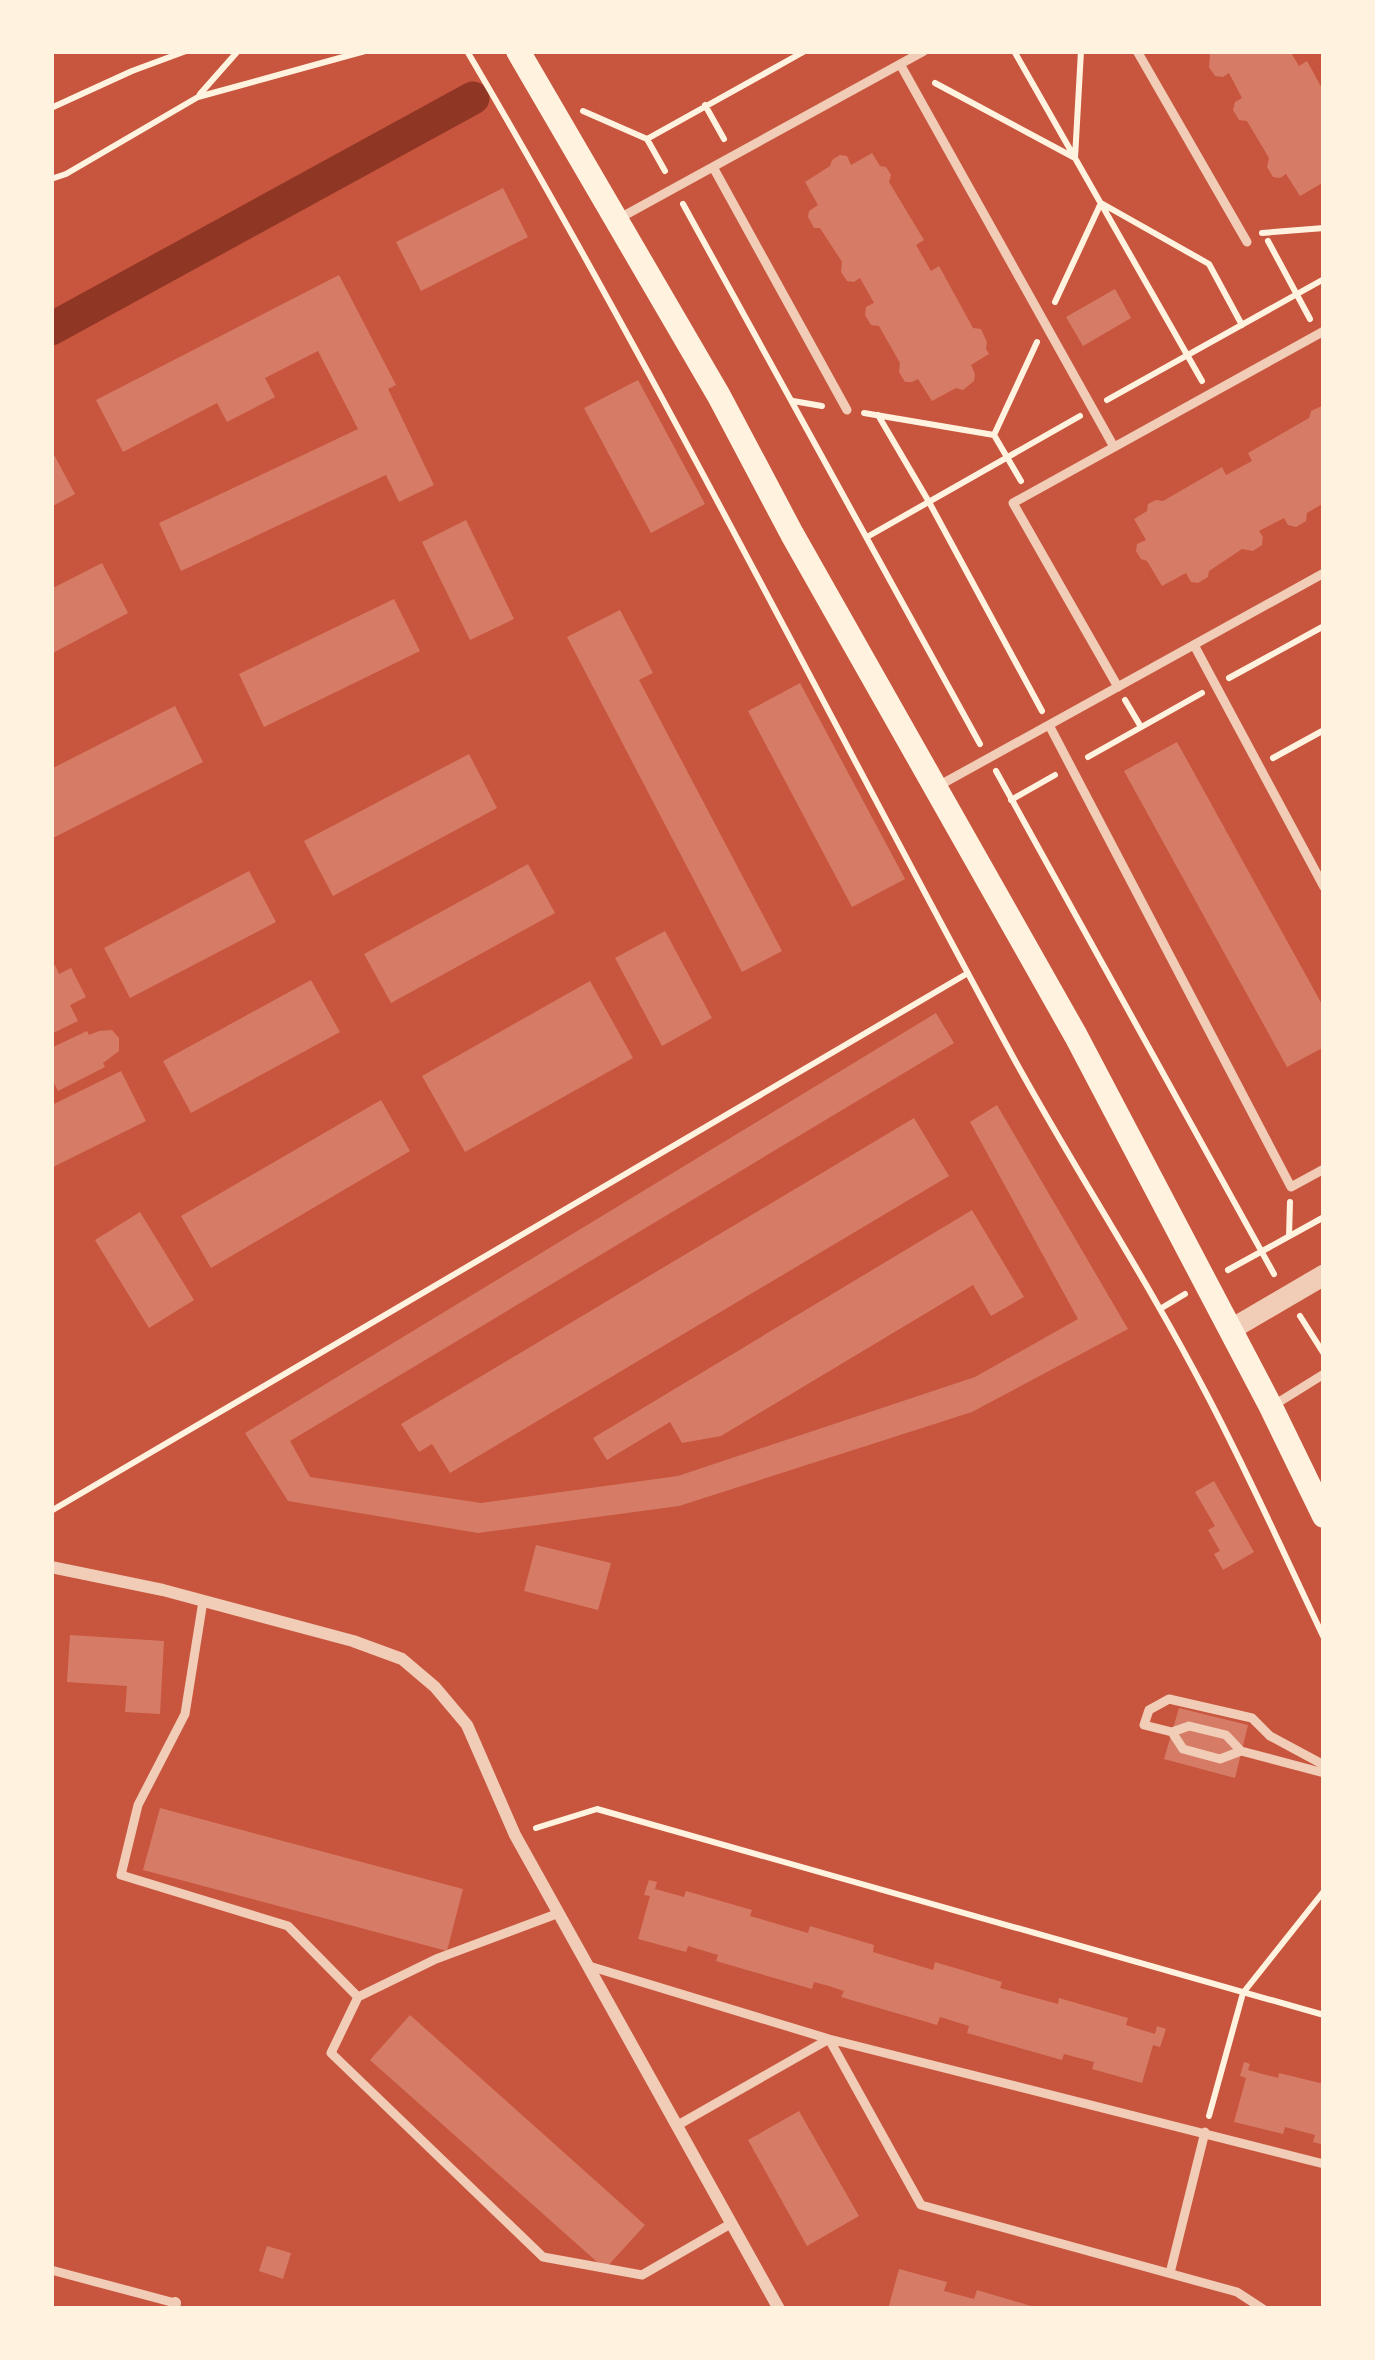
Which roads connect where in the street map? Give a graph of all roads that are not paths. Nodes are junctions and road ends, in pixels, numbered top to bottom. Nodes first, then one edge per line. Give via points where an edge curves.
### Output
1 (518, 51) edge
2 (924, 51) edge
3 (1137, 51) edge
4 (900, 64) junction
5 (712, 167) junction
6 (618, 219) junction
7 (1247, 242) dead end
8 (1321, 333) edge
9 (847, 410) road end
10 (1114, 447) junction
11 (1322, 578) edge
12 (1194, 645) junction
13 (1118, 687) junction
14 (1049, 725) junction
15 (935, 788) junction
16 (1324, 887) edge
17 (1324, 1168) edge
18 (1324, 1275) edge
19 (1230, 1330) junction
20 (1324, 1374) edge
21 (1271, 1407) junction
22 (1324, 1516) edge
23 (51, 1567) edge
24 (203, 1601) junction
25 (1172, 1732) junction
26 (1241, 1751) junction
27 (1324, 1769) edge
28 (559, 1913) junction
29 (589, 1966) junction
30 (358, 1997) junction
31 (829, 2039) junction
32 (677, 2125) junction
33 (1205, 2132) junction
34 (1324, 2164) edge
35 (732, 2223) junction
36 (51, 2270) edge
37 (1170, 2273) junction
38 (174, 2306) edge
39 (779, 2309) edge
40 (1263, 2309) edge

1 - 6 main road
2 - 4 lane
3 - 7 lane
4 - 5 lane
4 - 10 lane
5 - 6 lane
5 - 9 lane
6 - 15 main road
8 - 10 lane
10 - 13 lane via 1013,503
11 - 12 lane
12 - 13 lane
12 - 16 lane
13 - 14 lane
14 - 15 lane
14 - 17 lane via 1291,1187
15 - 19 main road
18 - 19 street
19 - 21 main road
20 - 21 lane
21 - 22 main road
23 - 24 street
24 - 28 street via 402,1659 435,1687 467,1725
24 - 30 lane via 185,1714 138,1805 121,1875 288,1926
25 - 26 lane via 1189,1726 1226,1735
25 - 26 lane via 1184,1749 1220,1759
25 - 27 lane via 1144,1725 1149,1710 1169,1699 1252,1718
26 - 27 lane
28 - 29 street
28 - 30 lane
29 - 31 lane
29 - 32 street
30 - 35 lane via 332,2053 543,2257 642,2275
31 - 32 lane
31 - 33 lane
31 - 37 lane via 921,2205
32 - 35 street
33 - 34 lane
33 - 37 lane
35 - 39 street
36 - 38 lane
37 - 40 lane via 1237,2292

